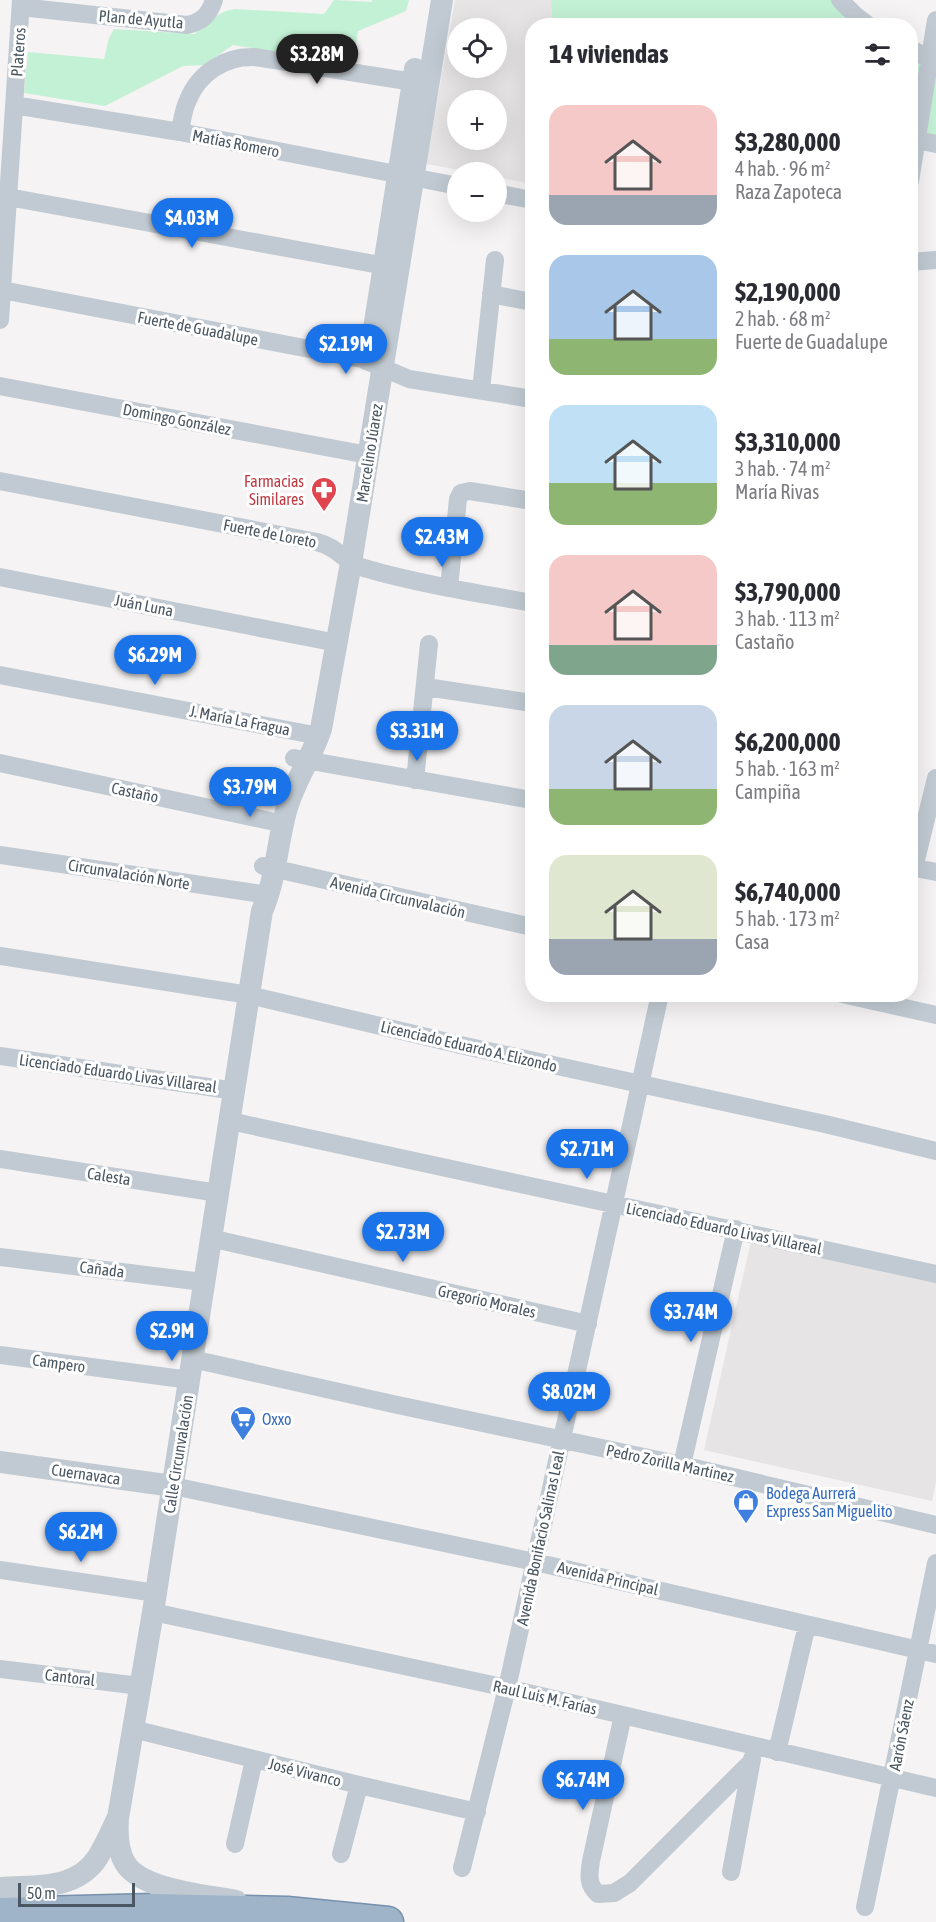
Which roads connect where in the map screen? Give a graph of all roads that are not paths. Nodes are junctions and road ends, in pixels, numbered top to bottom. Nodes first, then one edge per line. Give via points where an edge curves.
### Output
1 (214, 0) edge
2 (427, 0) edge
3 (442, 0) edge
4 (840, 0) edge
5 (21, 4) edge
6 (861, 14) edge
7 (936, 20) edge
8 (918, 52) edge
9 (933, 59) edge
10 (421, 83) junction
11 (14, 105) junction
12 (180, 132) junction
13 (927, 142) edge
14 (918, 163) edge
15 (406, 177) junction
16 (447, 184) edge
17 (507, 195) edge
18 (8, 197) junction
19 (525, 199) edge
20 (495, 260) dead end
21 (936, 260) edge
22 (918, 261) edge
23 (391, 267) junction
24 (2, 290) junction
25 (491, 294) junction
26 (525, 301) edge
27 (0, 320) edge
28 (376, 364) junction
29 (0, 386) edge
30 (481, 390) junction
31 (525, 398) edge
32 (361, 454) junction
33 (0, 481) edge
34 (525, 500) edge
35 (345, 557) junction
36 (0, 577) edge
37 (449, 588) junction
38 (525, 602) edge
39 (330, 642) junction
40 (429, 644) dead end
41 (0, 675) edge
42 (426, 687) junction
43 (525, 702) edge
44 (311, 734) junction
45 (302, 760) junction
46 (1, 768) edge
47 (936, 778) edge
48 (415, 780) junction
49 (525, 799) edge
50 (270, 821) junction
51 (918, 845) edge
52 (0, 855) edge
53 (269, 868) junction
54 (918, 868) edge
55 (936, 872) edge
56 (263, 900) junction
57 (525, 925) edge
58 (0, 956) edge
59 (249, 995) junction
60 (658, 1002) edge
61 (878, 1002) edge
62 (936, 1015) edge
63 (0, 1056) edge
64 (640, 1084) junction
65 (235, 1091) junction
66 (230, 1121) junction
67 (936, 1151) edge
68 (0, 1159) edge
69 (218, 1193) junction
70 (614, 1204) junction
71 (735, 1229) junction
72 (210, 1238) junction
73 (0, 1257) edge
74 (936, 1274) edge
75 (203, 1282) junction
76 (588, 1324) junction
77 (0, 1355) edge
78 (191, 1370) junction
79 (562, 1440) junction
80 (0, 1462) edge
81 (682, 1465) junction
82 (173, 1486) junction
83 (936, 1525) edge
84 (535, 1562) junction
85 (936, 1563) edge
86 (0, 1570) edge
87 (155, 1603) junction
88 (807, 1625) junction
89 (917, 1650) junction
90 (936, 1654) edge
91 (0, 1669) edge
92 (141, 1686) junction
93 (507, 1688) junction
94 (623, 1715) junction
95 (133, 1729) junction
96 (777, 1752) junction
97 (753, 1754) junction
98 (254, 1760) junction
99 (892, 1778) junction
100 (359, 1785) junction
101 (936, 1788) edge
102 (477, 1812) junction
103 (118, 1818) junction
104 (235, 1844) dead end
105 (341, 1854) dead end
106 (462, 1868) dead end
107 (731, 1872) dead end
108 (0, 1888) edge
109 (865, 1907) dead end
110 (287, 1912) junction
111 (0, 1913) edge
112 (388, 1922) edge

1 - 5 street, Plan de Ayutla via 202,20 187,25
2 - 10 street, Marcelino Júarez
3 - 10 street, Marcelino Júarez
4 - 6 street
5 - 11 street, Plateros
7 - 9 street
8 - 9 street
9 - 13 street
10 - 12 street via 238,56 216,66 192,91
10 - 15 street, Marcelino Júarez
11 - 12 street, Matías Romero
11 - 18 street, Plateros
12 - 15 street, Matías Romero
13 - 14 street
15 - 16 street, Matías Romero
15 - 23 street, Marcelino Júarez
17 - 19 street
18 - 23 street
18 - 24 street, Plateros
20 - 25 street
21 - 22 street
23 - 28 street, Marcelino Júarez
24 - 27 street, Plateros
24 - 28 street, Fuerte de Guadalupe
25 - 26 street
25 - 30 street
28 - 30 street, Fuerte de Guadalupe via 409,379
28 - 32 street, Marcelino Júarez
29 - 32 street, Domingo González
30 - 31 street, Fuerte de Guadalupe
32 - 35 street, Marcelino Júarez
33 - 35 street, Fuerte de Loreto via 317,542 333,547
34 - 37 street via 461,493
35 - 37 street, Fuerte de Loreto via 365,568
35 - 39 street, Marcelino Júarez
36 - 39 street, Juán Luna
37 - 38 street, Fuerte de Loreto
39 - 44 street, Marcelino Júarez via 312,704
40 - 42 street
41 - 44 street, J. María La Fragua
42 - 43 street
42 - 48 street
44 - 45 street, Marcelino Júarez
45 - 48 street
45 - 50 street, Calle Circunvalación via 278,795
45 - 53 street, Calle Circunvalación
46 - 50 street, Castaño
47 - 51 street
48 - 49 street
50 - 53 street, Calle Circunvalación
52 - 56 street, Circunvalación Norte
53 - 56 street, Calle Circunvalación
53 - 57 street, Avenida Circunvalación
54 - 55 street
56 - 59 street, Calle Circunvalación
58 - 59 street, Licenciado Eduardo A. Elizondo
59 - 64 street, Licenciado Eduardo A. Elizondo
59 - 65 street, Calle Circunvalación
60 - 64 street, Avenida Bonifacio Salinas Leal
61 - 62 street
63 - 65 street, Licenciado Eduardo Livas Villareal
64 - 67 street, Licenciado Eduardo A. Elizondo
64 - 70 street, Avenida Bonifacio Salinas Leal
65 - 66 street, Calle Circunvalación
66 - 69 street, Calle Circunvalación
66 - 70 street, Licenciado Eduardo Livas Villareal
68 - 69 street, Calesta
69 - 72 street, Calle Circunvalación
70 - 71 street, Licenciado Eduardo Livas Villareal
70 - 76 street, Avenida Bonifacio Salinas Leal
71 - 74 street, Licenciado Eduardo Livas Villareal
71 - 81 street
72 - 75 street, Calle Circunvalación
72 - 76 street, Gregorio Morales
73 - 75 street, Cañada
75 - 78 street, Calle Circunvalación
76 - 79 street, Avenida Bonifacio Salinas Leal
77 - 78 street, Campero
78 - 79 street, Pedro Zorilla Martinez
78 - 82 street, Calle Circunvalación
79 - 81 street, Pedro Zorilla Martinez
79 - 84 street, Avenida Bonifacio Salinas Leal
80 - 82 street, Cuernavaca
81 - 83 street, Pedro Zorilla Martinez
82 - 84 street, Avenida Principal
82 - 87 street, Calle Circunvalación
84 - 88 street, Avenida Principal
84 - 93 street, Avenida Bonifacio Salinas Leal
85 - 89 street, Aarón Sáenz
86 - 87 street, Raul Luis M. Farías
87 - 92 street, Calle Circunvalación
87 - 93 street, Raul Luis M. Farías
88 - 89 street, Avenida Principal
88 - 96 street
89 - 90 street, Avenida Principal
89 - 99 street, Aarón Sáenz
91 - 92 street, Cantoral
92 - 95 street, Calle Circunvalación
93 - 94 street, Raul Luis M. Farías
93 - 102 street, Avenida Bonifacio Salinas Leal
94 - 97 street, Raul Luis M. Farías
94 - 97 street via 591,1862 589,1880 598,1894 614,1893 630,1883
95 - 98 street, José Vivanco
95 - 103 street, Calle Circunvalación
96 - 97 street, Raul Luis M. Farías
96 - 99 street, Raul Luis M. Farías
97 - 107 street
98 - 100 street, José Vivanco
98 - 104 street
99 - 101 street, Raul Luis M. Farías
99 - 109 street, Aarón Sáenz
100 - 102 street, José Vivanco
100 - 105 street
102 - 106 street, Avenida Bonifacio Salinas Leal
103 - 108 street, Calle Circunvalación via 97,1859 79,1877 48,1885
103 - 110 street, Calle Circunvalación via 123,1861 147,1882
110 - 111 highway via 153,1909
110 - 112 highway

